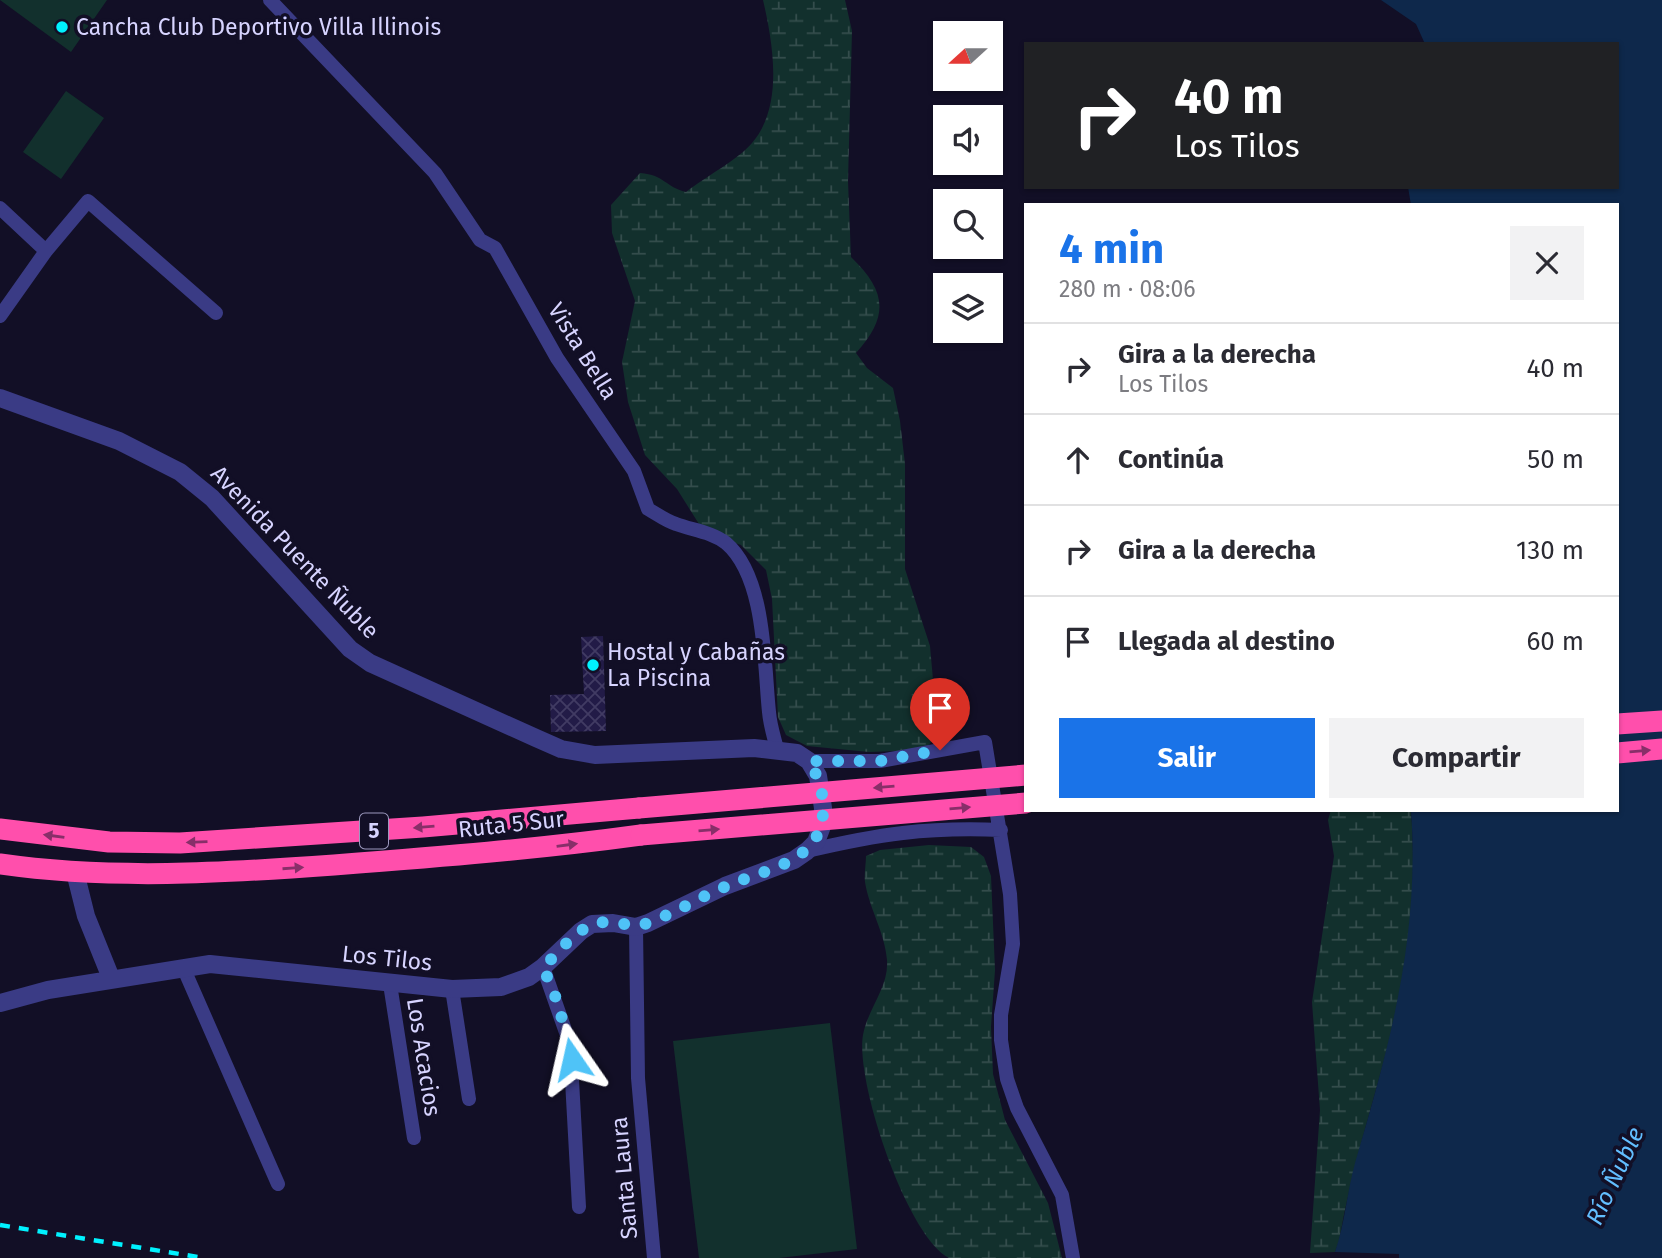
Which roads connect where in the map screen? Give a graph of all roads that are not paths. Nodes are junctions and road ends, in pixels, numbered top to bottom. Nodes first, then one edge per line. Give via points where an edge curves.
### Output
1 (270, 0) edge
2 (0, 208) edge
3 (46, 251) junction
4 (216, 313) dead end
5 (0, 316) edge
6 (0, 398) edge
7 (1662, 720) edge
8 (1619, 724) edge
9 (777, 749) junction
10 (1662, 749) edge
11 (1619, 753) edge
12 (809, 761) junction
13 (1024, 775) edge
14 (1024, 803) edge
15 (0, 829) edge
16 (1001, 830) junction
17 (807, 851) junction
18 (0, 864) edge
19 (75, 872) junction
20 (636, 927) junction
21 (183, 967) junction
22 (543, 967) junction
23 (111, 978) junction
24 (390, 984) junction
25 (453, 989) junction
26 (0, 1003) edge
27 (469, 1099) dead end
28 (414, 1138) dead end
29 (278, 1184) dead end
30 (579, 1207) dead end
31 (654, 1258) edge
32 (1073, 1258) edge

1 - 9 street, Vista Bella via 435,173 480,240 495,248 557,358 634,471 648,509 726,544 743,568 767,652 769,714
2 - 3 street
3 - 4 street via 88,201
3 - 5 street
6 - 9 street, Avenida Puente Ñuble via 119,441 180,472 212,498 326,627 370,663 536,738 561,749 595,755
7 - 8 highway
9 - 12 street via 797,752
11 -> 10 highway
12 - 16 street via 880,761 985,742
12 - 17 street via 818,776 823,808 822,827
13 -> 15 highway, Ruta 5 Sur / 5, bridge via 423,827 180,843 109,842
19 -> 14 highway, Ruta 5 Sur / 5, bridge via 249,871 499,853 641,835
16 - 17 street via 907,830
16 - 32 street via 1013,944 1001,1014 1006,1079 1062,1195
17 - 20 street
18 - 19 highway, Ruta 5 Sur / 5
19 - 23 street via 86,916
20 - 22 street, Los Tilos via 592,924
20 - 31 street, Santa Laura via 638,1078
21 - 23 street, Los Tilos
21 - 24 street, Los Tilos via 237,965
21 - 29 street
22 - 25 street, Los Tilos via 501,987
22 - 30 street via 570,1044
23 - 26 street, Los Tilos
24 - 25 street, Los Tilos
24 - 28 street, Los Acacios
25 - 27 street

